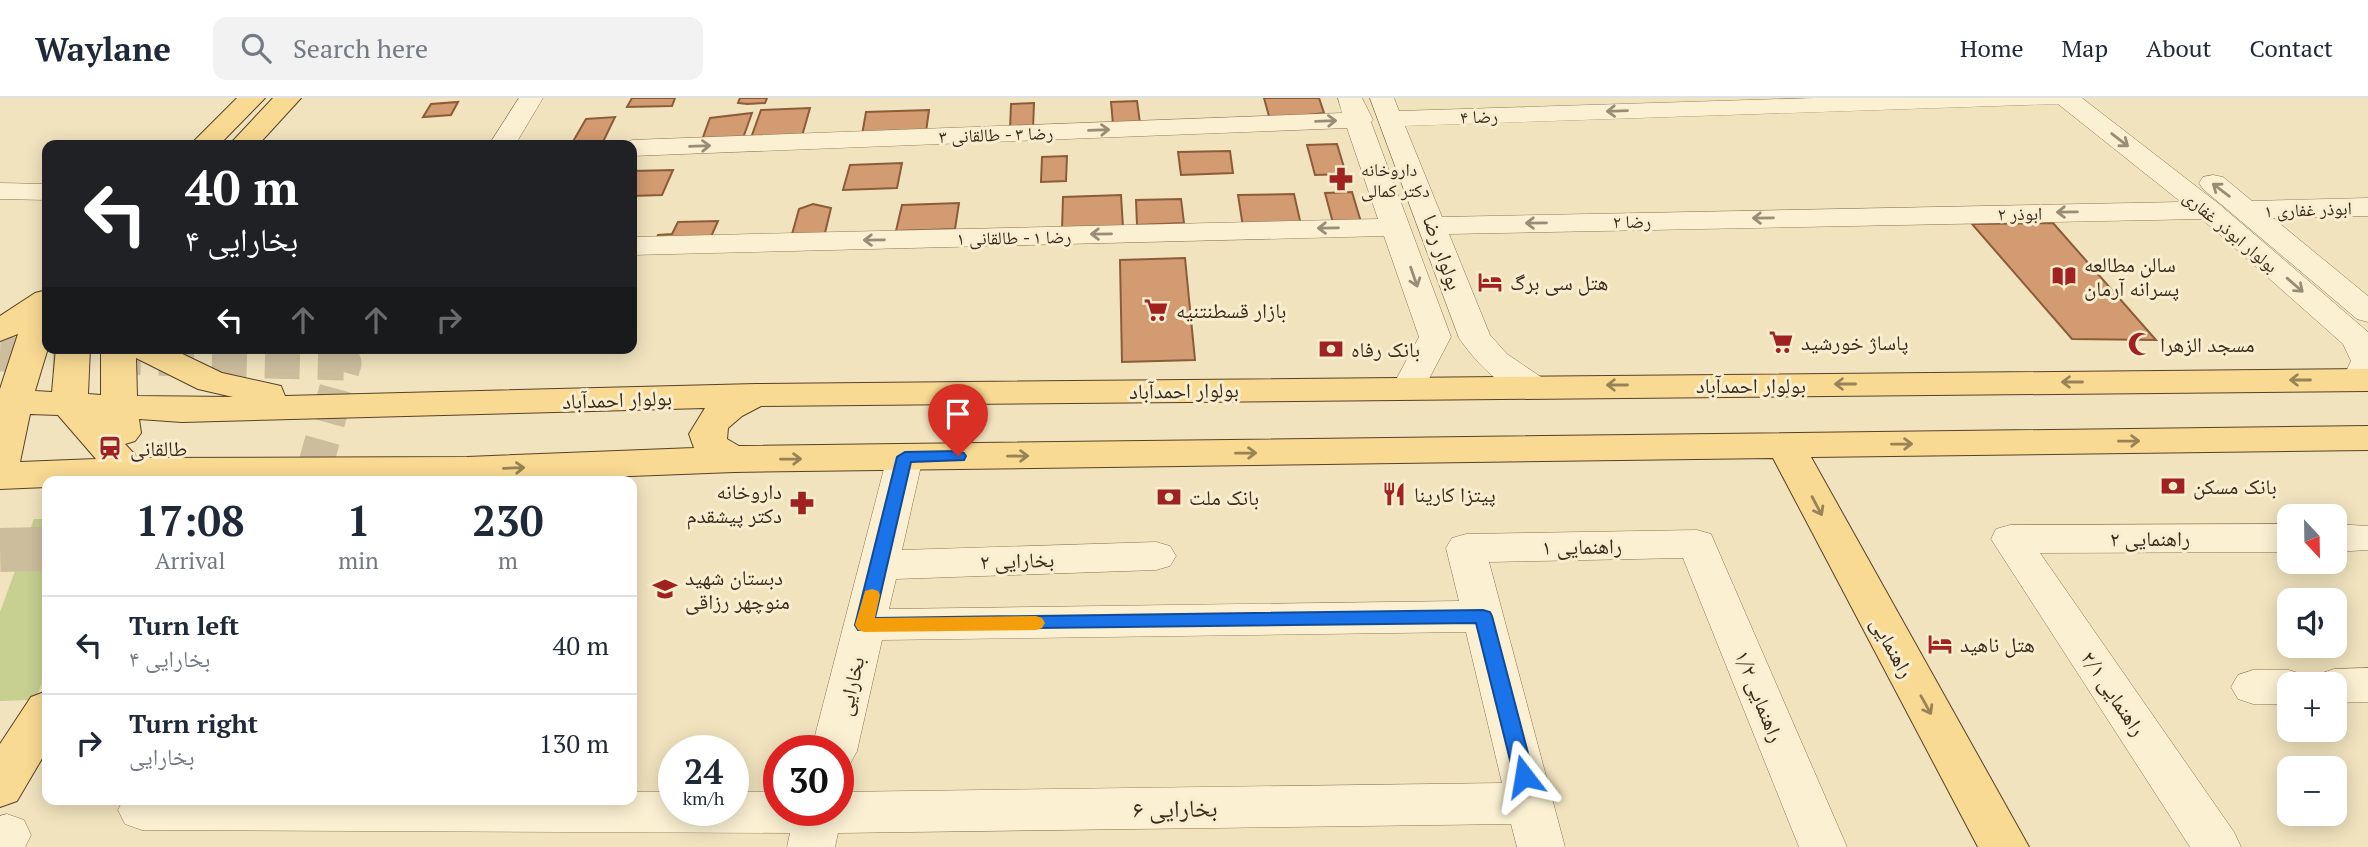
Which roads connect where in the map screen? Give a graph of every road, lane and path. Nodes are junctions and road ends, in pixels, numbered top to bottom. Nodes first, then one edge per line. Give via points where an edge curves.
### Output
1 (251, 98) edge
2 (288, 98) edge
3 (531, 98) edge
4 (2051, 98) edge
5 (2066, 98) edge
6 (2100, 98) edge
7 (1387, 108) edge
8 (1355, 109) edge
9 (209, 140) edge
10 (248, 140) edge
11 (505, 140) edge
12 (637, 148) edge
13 (2, 192) edge
14 (42, 192) edge
15 (2368, 207) edge
16 (2209, 210) junction
17 (2249, 210) junction
18 (1831, 216) joint
19 (1434, 226) junction
20 (1397, 227) junction
21 (637, 246) edge
22 (42, 304) edge
23 (42, 314) edge
24 (0, 331) edge
25 (2364, 331) edge
26 (1434, 337) junction
27 (1475, 338) junction
28 (73, 354) edge
29 (118, 354) edge
30 (155, 354) edge
31 (2364, 380) edge
32 (1532, 386) junction
33 (1409, 387) junction
34 (757, 395) junction
35 (7, 402) edge
36 (69, 405) junction
37 (328, 408) junction
38 (119, 409) junction
39 (2368, 438) edge
40 (1785, 445) junction
41 (905, 457) junction
42 (734, 459) junction
43 (0, 466) edge
44 (467, 470) junction
45 (0, 476) edge
46 (127, 476) edge
47 (445, 476) edge
48 (2277, 538) edge
49 (2010, 539) joint
50 (1698, 544) joint
51 (1156, 556) dead end
52 (879, 565) junction
53 (1483, 616) junction
54 (864, 625) junction
55 (2368, 685) edge
56 (2347, 686) edge
57 (24, 728) edge
58 (839, 735) edge
59 (0, 786) edge
60 (1530, 803) junction
61 (142, 810) dead end
62 (763, 822) edge
63 (854, 822) edge
64 (0, 836) edge
65 (0, 846) edge
66 (1541, 847) edge
67 (1823, 847) edge
68 (2004, 847) edge
69 (2217, 847) edge

1 - 9 main road
2 - 10 main road
3 - 11 street
4 -> 7 street, رضا ۴ via 1734,107
5 -> 16 street, بولوار ابوذر غفاری
17 -> 6 street, بولوار ابوذر غفاری
7 - 19 street, بولوار رضا
12 -> 8 street, رضا ۳ - طالقانی ۳
8 - 20 street, بولوار رضا
13 - 14 street
15 - 17 street, ابوذر غفاری ۱
16 -> 18 street, ابوذر ۲
16 -> 25 street, بولوار ابوذر غفاری
17 - 25 street, بولوار ابوذر غفاری
18 -> 19 street, رضا ۲
19 - 27 street, بولوار رضا
20 -> 21 street, رضا ۱ - طالقانی ۱
20 -> 26 street, بولوار رضا
22 - 24 main road
23 - 35 main road
25 - 31 street via 2368,361
26 - 27 street via 1451,346
26 - 33 street
27 - 32 street, بولوار رضا via 1495,361
28 - 36 main road
29 - 38 main road
30 - 37 main road via 211,381
31 -> 32 main road, بولوار احمدآباد
32 - 33 main road, بولوار احمدآباد
33 - 34 main road, بولوار احمدآباد
34 - 37 main road, بولوار احمدآباد
34 - 42 main road via 726,407 709,427 707,438 712,447
35 - 36 main road, بولوار احمدآباد
35 - 43 main road
36 - 38 main road, بولوار احمدآباد
36 - 46 main road
37 - 38 main road, بولوار احمدآباد
38 - 46 main road
40 -> 39 main road
41 -> 40 main road
40 -> 68 main road, راهنمایی
42 -> 41 main road
41 - 52 street, بخارایی
44 -> 42 main road
44 - 46 main road
44 - 47 main road
45 - 46 main road
48 - 49 street, راهنمایی ۲
49 - 69 street, راهنمایی ۲/۱
50 - 53 street, راهنمایی ۱ via 1466,548
50 - 67 street, راهنمایی ۱/۲
51 - 52 street, بخارایی ۲
52 - 54 street, بخارایی
53 - 54 street
53 - 60 street
54 - 58 street, بخارایی
55 - 56 street
57 - 59 main road
60 - 63 street, بخارایی ۶
60 - 66 street
61 - 62 street, بخارایی ۶
64 - 65 street via 7,835

